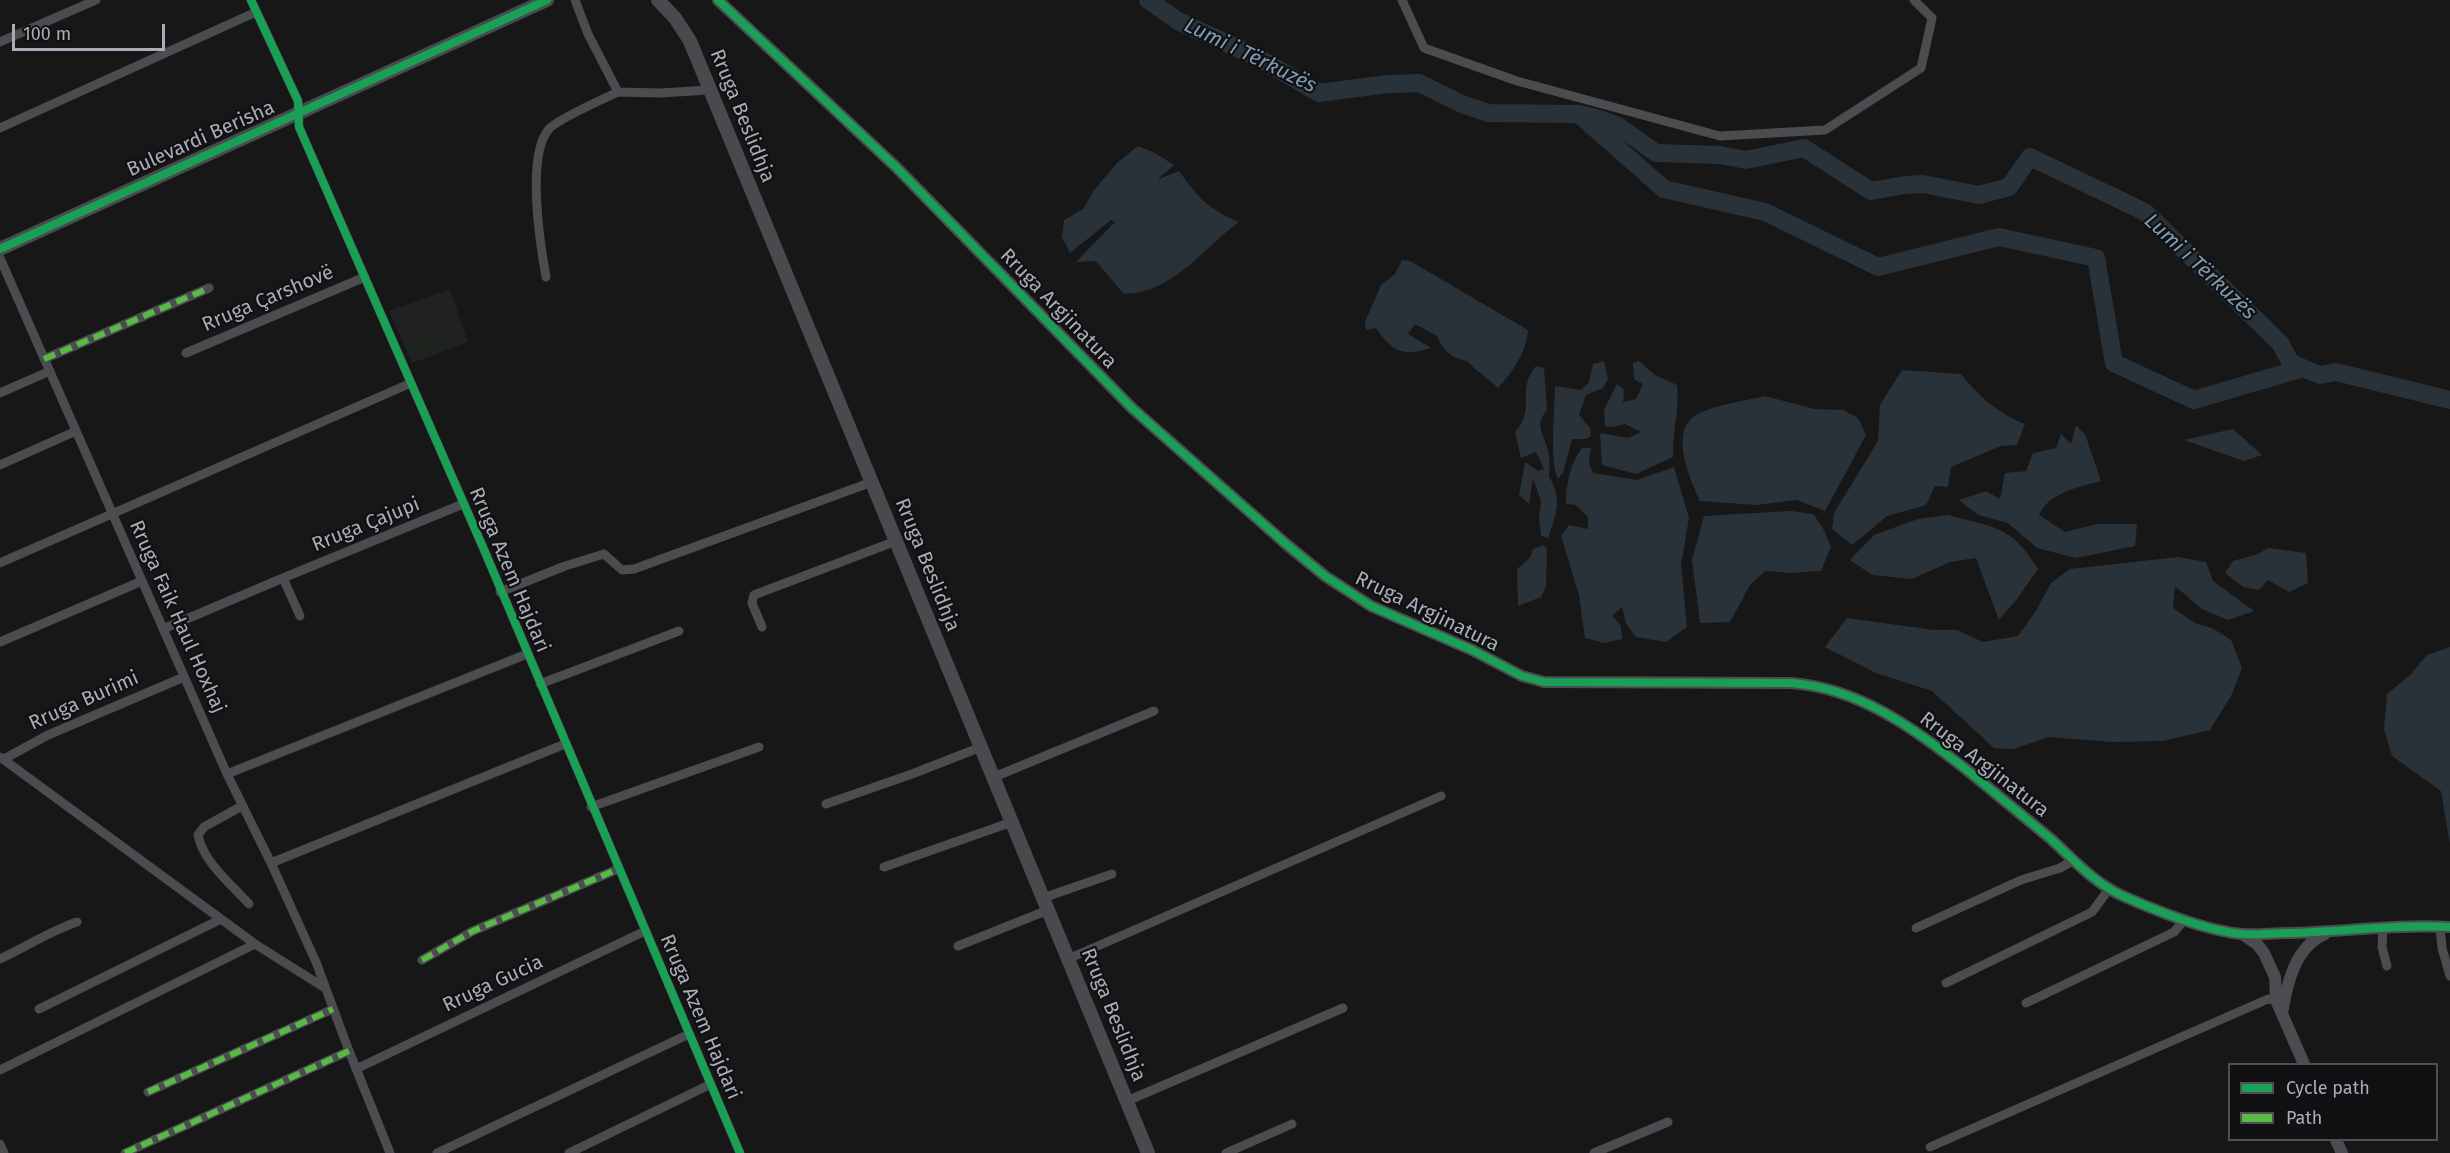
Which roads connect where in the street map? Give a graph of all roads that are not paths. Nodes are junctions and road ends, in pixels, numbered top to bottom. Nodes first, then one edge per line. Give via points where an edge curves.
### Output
1 (96, 0) edge
2 (251, 0) edge
3 (548, 0) edge
4 (575, 0) edge
5 (658, 0) edge
6 (717, 0) edge
7 (1402, 0) edge
8 (1914, 0) edge
9 (256, 12) junction
10 (0, 42) edge
11 (710, 90) junction
12 (618, 92) junction
13 (298, 113) junction
14 (0, 128) edge
15 (0, 249) edge
16 (0, 258) edge
17 (365, 277) junction
18 (546, 277) dead end
19 (209, 288) dead end
20 (186, 353) dead end
21 (45, 359) junction
22 (50, 371) junction
23 (411, 383) junction
24 (0, 393) edge
25 (76, 431) junction
26 (0, 465) edge
27 (872, 482) junction
28 (463, 504) junction
29 (112, 514) junction
30 (896, 541) junction
31 (0, 563) edge
32 (283, 578) junction
33 (142, 580) junction
34 (500, 592) junction
35 (300, 616) dead end
36 (762, 627) dead end
37 (163, 629) junction
38 (679, 631) dead end
39 (0, 642) edge
40 (527, 654) junction
41 (184, 677) junction
42 (540, 684) junction
43 (1154, 711) dead end
44 (565, 744) junction
45 (759, 747) dead end
46 (981, 747) junction
47 (2, 758) edge
48 (227, 774) junction
49 (994, 777) junction
50 (1442, 796) dead end
51 (826, 804) dead end
52 (242, 806) junction
53 (591, 807) junction
54 (1012, 822) junction
55 (2072, 861) junction
56 (271, 863) junction
57 (884, 867) dead end
58 (618, 869) junction
59 (1112, 874) dead end
60 (2109, 889) junction
61 (249, 904) dead end
62 (1046, 904) junction
63 (221, 919) junction
64 (2185, 919) junction
65 (77, 922) dead end
66 (2383, 927) junction
67 (2445, 927) edge
68 (1916, 928) dead end
69 (645, 931) junction
70 (2329, 932) junction
71 (2282, 933) junction
72 (2242, 934) junction
73 (255, 944) junction
74 (958, 946) dead end
75 (2299, 958) junction
76 (0, 959) edge
77 (1068, 959) junction
78 (2266, 959) junction
79 (422, 960) dead end
80 (2387, 966) dead end
81 (2450, 976) edge
82 (1946, 983) dead end
83 (325, 988) junction
84 (2276, 1000) junction
85 (2026, 1003) dead end
86 (1343, 1008) dead end
87 (39, 1009) dead end
88 (333, 1009) junction
89 (2282, 1013) junction
90 (689, 1034) junction
91 (349, 1051) junction
92 (2303, 1063) edge
93 (356, 1069) junction
94 (0, 1070) edge
95 (711, 1084) junction
96 (148, 1092) dead end
97 (1127, 1101) junction
98 (1668, 1122) dead end
99 (1292, 1124) dead end
100 (0, 1144) edge
101 (1930, 1147) dead end
102 (4, 1153) edge
103 (125, 1153) edge
104 (390, 1153) edge
105 (437, 1153) edge
106 (569, 1153) edge
107 (740, 1153) edge
108 (1148, 1153) edge
109 (1226, 1153) edge
110 (1594, 1153) edge

1 - 10 street
2 - 9 street, Rruga Azem Hajdari
3 - 13 main road, Bulevardi Berisha
4 - 12 street
5 - 11 main road, Rruga Beslidhja via 684,30
6 - 55 street, Rruga Argjinatura via 896,166 1132,408 1286,544 1355,597 1463,645 1506,669 1544,682 1791,683 1836,691 1902,721 1989,788
7 - 8 street via 1424,48 1517,81 1720,136 1825,130 1921,68 1932,18
9 - 13 street, Rruga Azem Hajdari via 298,101
9 - 14 street
11 - 12 street
11 - 27 main road, Rruga Beslidhja
12 - 18 street via 552,127 540,145 537,186
13 - 15 main road, Bulevardi Berisha
13 - 17 street, Rruga Azem Hajdari via 299,128
16 - 21 street, Rruga Faik Haul Hoxhaj
17 - 20 street, Rruga Çarshovë
17 - 23 street, Rruga Azem Hajdari
19 - 21 street
21 - 22 street, Rruga Faik Haul Hoxhaj
22 - 24 street
22 - 25 street, Rruga Faik Haul Hoxhaj
23 - 28 street, Rruga Azem Hajdari
23 - 29 street
25 - 26 street
25 - 29 street, Rruga Faik Haul Hoxhaj
27 - 30 main road, Rruga Beslidhja
27 - 34 street via 634,569 622,570 604,554
28 - 32 street, Rruga Çajupi
28 - 34 street, Rruga Azem Hajdari
29 - 31 street
29 - 33 street, Rruga Faik Haul Hoxhaj
30 - 36 street via 754,596 752,603
30 - 46 main road, Rruga Beslidhja
32 - 35 street
32 - 37 street, Rruga Çajupi
33 - 37 street, Rruga Faik Haul Hoxhaj
33 - 39 street
34 - 40 street, Rruga Azem Hajdari
37 - 41 street, Rruga Faik Haul Hoxhaj
38 - 42 street
40 - 42 street, Rruga Azem Hajdari
40 - 48 street
41 - 47 street, Rruga Burimi
41 - 48 street, Rruga Faik Haul Hoxhaj
42 - 44 street, Rruga Azem Hajdari
43 - 49 street
44 - 53 street, Rruga Azem Hajdari
44 - 56 street
45 - 53 street
46 - 49 main road, Rruga Beslidhja
46 - 51 street
47 - 63 street
48 - 52 street, Rruga Faik Haul Hoxhaj
49 - 54 main road, Rruga Beslidhja
50 - 77 street
52 - 56 street, Rruga Faik Haul Hoxhaj
52 - 61 street via 204,827 198,835 202,849
53 - 58 street, Rruga Azem Hajdari
54 - 57 street
54 - 62 main road, Rruga Beslidhja
55 - 60 street, Rruga Argjinatura
55 - 68 street
56 - 83 street, Rruga Faik Haul Hoxhaj
58 - 69 street, Rruga Azem Hajdari
58 - 79 street via 473,931
59 - 62 street
60 - 64 street, Rruga Argjinatura
60 - 82 street via 2092,912
62 - 74 street
62 - 77 main road, Rruga Beslidhja
63 - 73 street
63 - 87 street
64 - 72 street, Rruga Argjinatura
64 - 85 street via 2174,932
65 - 76 street
66 - 67 street
66 - 70 street
66 - 80 street via 2382,947
67 - 81 street via 2442,948
69 - 90 street, Rruga Azem Hajdari
69 - 93 street, Rruga Gucia
70 - 71 street
70 - 75 street via 2316,938
71 - 72 street
71 - 75 street via 2298,941
71 - 78 street via 2267,941
72 - 78 street via 2257,944
73 - 83 street
73 - 94 street
75 - 78 street via 2292,968 2280,970
75 - 89 street
77 - 97 main road, Rruga Beslidhja
78 - 84 street via 2275,977
83 - 88 street, Rruga Faik Haul Hoxhaj
84 - 89 street
84 - 101 street via 2268,999
86 - 97 street
88 - 91 street, Rruga Faik Haul Hoxhaj
88 - 96 street
89 - 92 street
90 - 95 street, Rruga Azem Hajdari
90 - 105 street
91 - 93 street, Rruga Faik Haul Hoxhaj
91 - 103 street
93 - 104 street, Rruga Faik Haul Hoxhaj
95 - 106 street
95 - 107 street, Rruga Azem Hajdari
97 - 108 main road, Rruga Beslidhja
98 - 110 street
99 - 109 street
100 - 102 street

